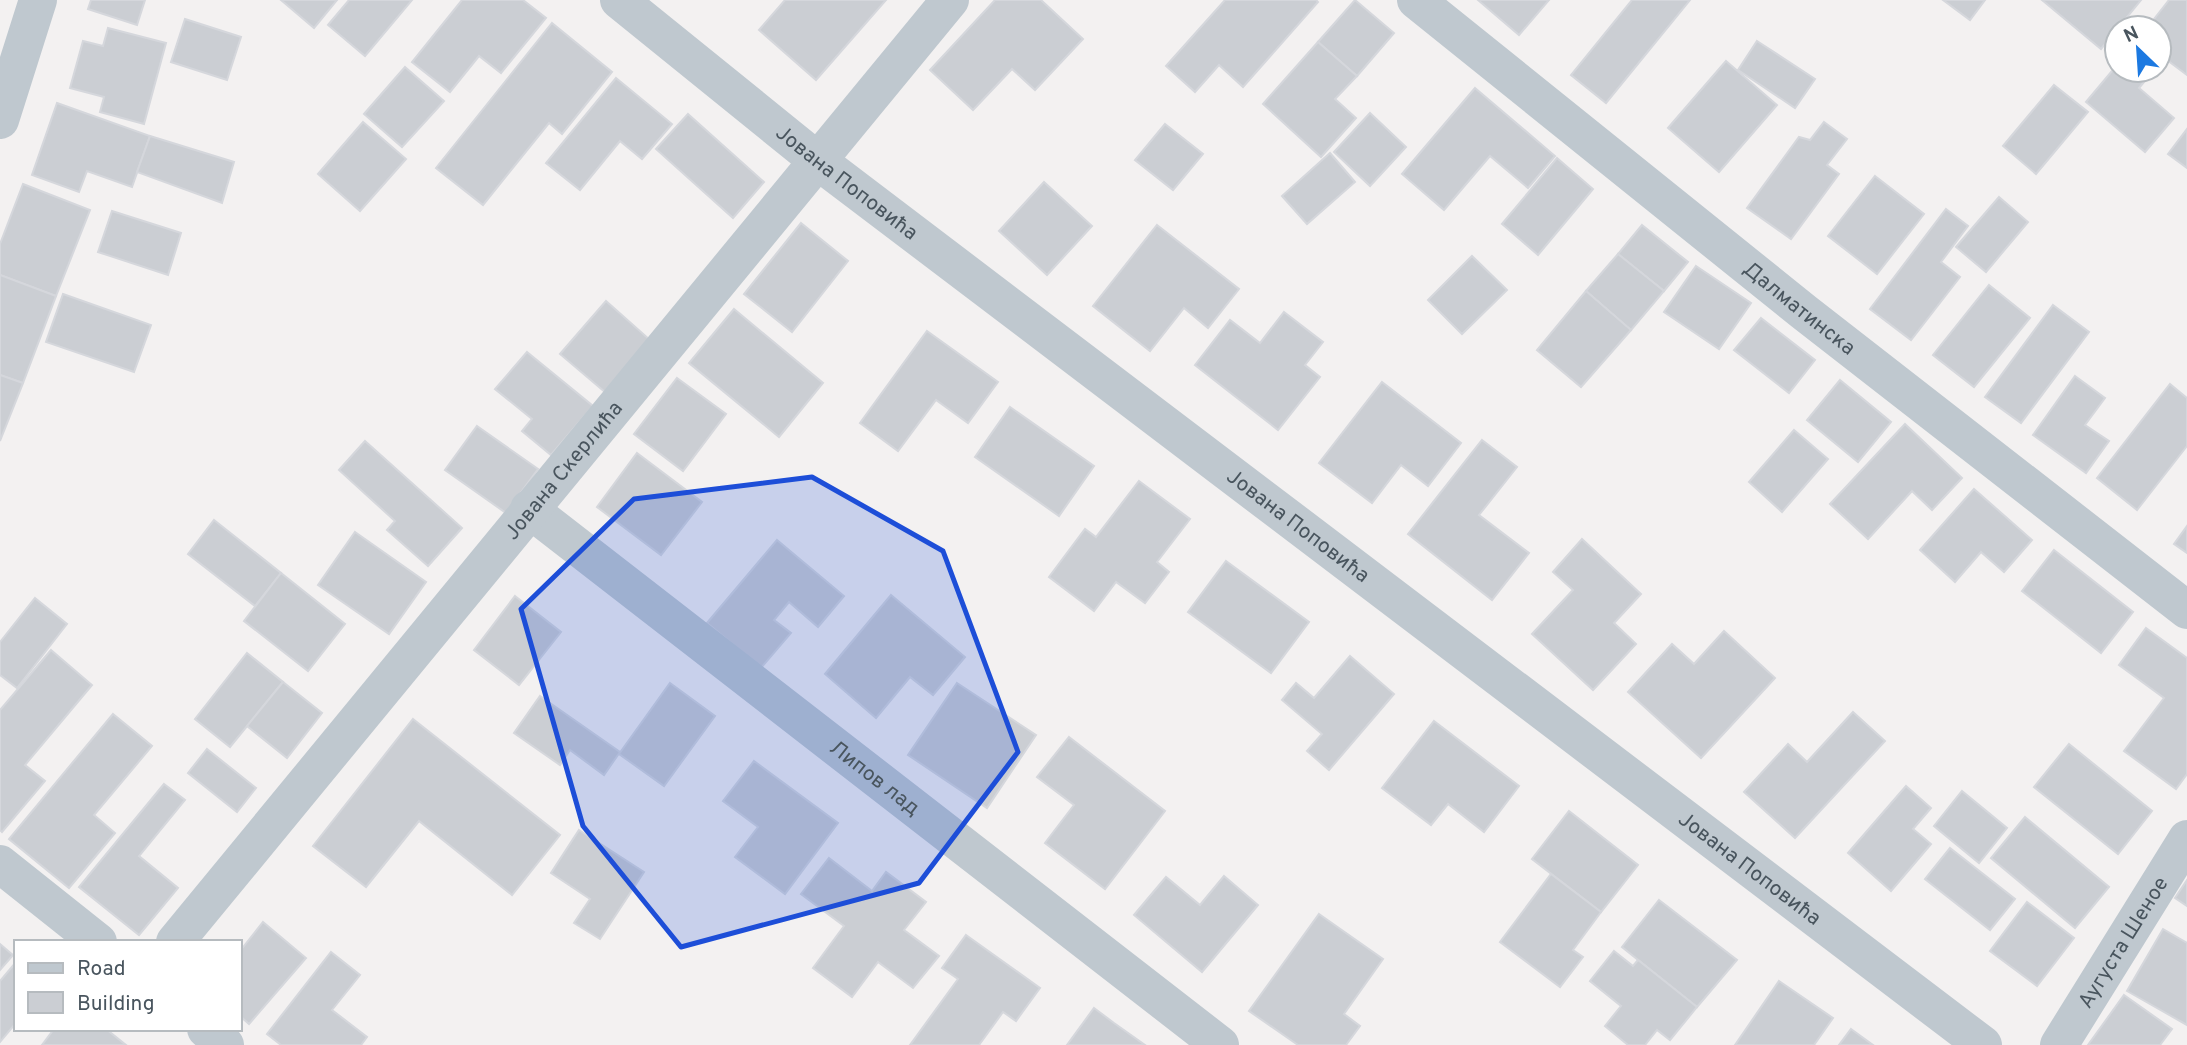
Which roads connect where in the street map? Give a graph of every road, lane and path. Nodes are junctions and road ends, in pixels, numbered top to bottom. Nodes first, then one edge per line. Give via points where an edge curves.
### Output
1 (38, 0) edge
2 (619, 0) edge
3 (950, 0) edge
4 (1416, 0) edge
5 (0, 120) edge
6 (818, 161) junction
7 (529, 509) junction
8 (2187, 610) edge
9 (2187, 839) edge
10 (0, 864) edge
11 (95, 940) edge
12 (177, 940) edge
13 (208, 1031) edge
14 (225, 1045) edge
15 (1220, 1045) edge
16 (1983, 1045) edge
17 (2059, 1045) edge

1 - 5 street
2 - 6 street, Јована Поповића
3 - 6 street, Јована Скерлића
4 - 8 street, Далматинска via 1804,312
6 - 7 street, Јована Скерлића
6 - 16 street, Јована Поповића
7 - 12 street, Јована Скерлића
7 - 15 street, Липов лад
9 - 17 street, Аугуста Шеное
10 - 11 street
13 - 14 street

